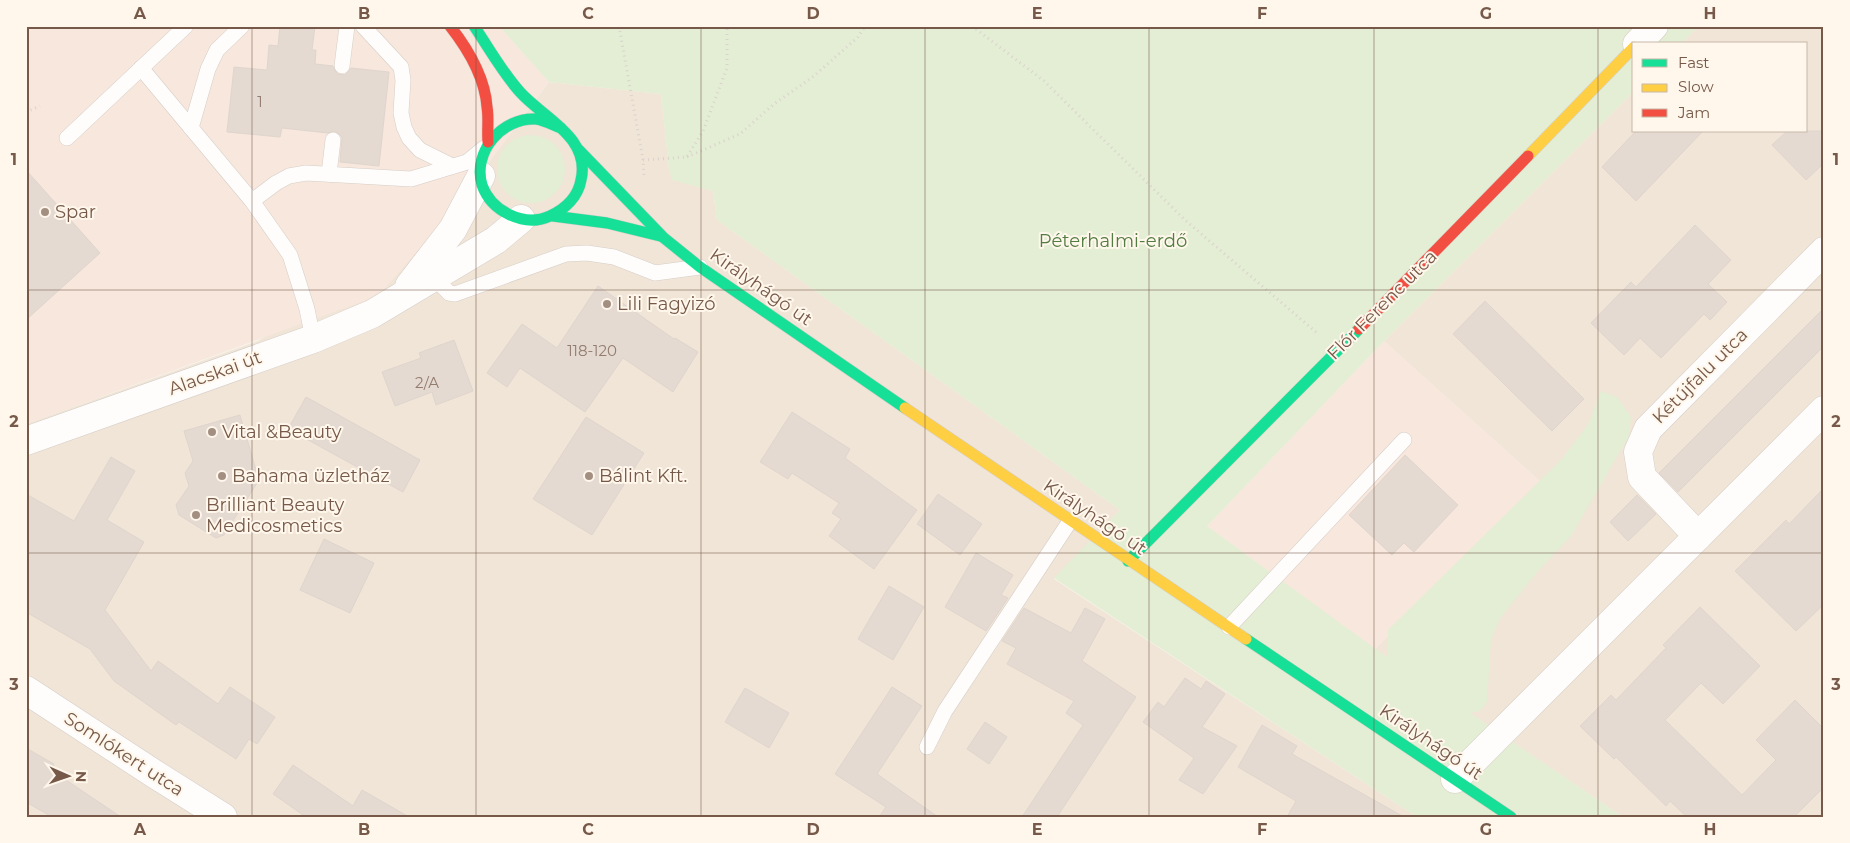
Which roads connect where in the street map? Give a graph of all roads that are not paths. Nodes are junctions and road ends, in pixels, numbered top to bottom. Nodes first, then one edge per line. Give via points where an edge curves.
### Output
1 (186, 26) edge
2 (242, 26) edge
3 (347, 26) edge
4 (363, 26) edge
5 (450, 26) edge
6 (474, 26) edge
7 (1654, 26) edge
8 (1639, 42) edge
9 (1632, 49) edge
10 (342, 66) dead end
11 (141, 68) junction
12 (191, 128) junction
13 (561, 128) junction
14 (66, 138) dead end
15 (333, 140) dead end
16 (486, 145) junction
17 (579, 150) junction
18 (452, 166) junction
19 (329, 174) junction
20 (480, 176) junction
21 (252, 201) junction
22 (553, 216) junction
23 (521, 220) junction
24 (664, 238) junction
25 (1824, 251) edge
26 (700, 267) junction
27 (434, 277) junction
28 (401, 297) junction
29 (313, 339) junction
30 (1824, 410) edge
31 (1404, 440) dead end
32 (26, 441) edge
33 (1070, 521) junction
34 (1698, 536) junction
35 (1128, 561) junction
36 (1229, 627) junction
37 (26, 690) edge
38 (927, 747) dead end
39 (1455, 779) junction
40 (223, 817) edge
41 (1511, 817) edge

1 - 11 lane
2 - 12 lane via 217,50 208,69
3 - 10 lane
4 - 18 lane via 400,67 403,80 393,112 409,138 420,150
5 - 16 street via 470,56 487,103
6 - 13 street, Királyhágó út via 520,92
7 - 8 street
9 - 35 street, Flór Ferenc utca
11 - 12 lane
11 - 14 lane
12 - 21 lane
13 - 16 street via 544,120 517,120 500,128
13 - 17 street, Királyhágó út
15 - 19 lane
16 - 18 lane via 467,162
16 - 20 street
17 - 22 street via 583,169 579,188 575,197
17 - 24 street, Királyhágó út
18 - 19 lane via 411,179
19 - 21 lane via 289,176
20 - 23 street via 491,201 504,213
20 - 28 street, Alacskai út via 453,229
21 - 29 lane via 290,255
22 - 23 street
22 - 24 street, Királyhágó út via 608,223
23 - 27 street, Alacskai út via 496,240
24 - 26 street, Királyhágó út
25 - 34 street, Kétújfalu utca via 1648,429 1638,452 1642,477
26 - 27 lane via 655,273 614,257 587,253 566,254 455,294 449,293
26 - 33 street, Királyhágó út
27 - 28 street, Alacskai út
28 - 29 street, Alacskai út via 372,314
29 - 32 street, Alacskai út
30 - 34 street
31 - 36 lane
33 - 35 street, Királyhágó út
33 - 38 lane via 945,711
34 - 39 street
35 - 36 street, Királyhágó út
36 - 39 street, Királyhágó út
37 - 40 street, Somlókert utca
39 - 41 street, Királyhágó út

